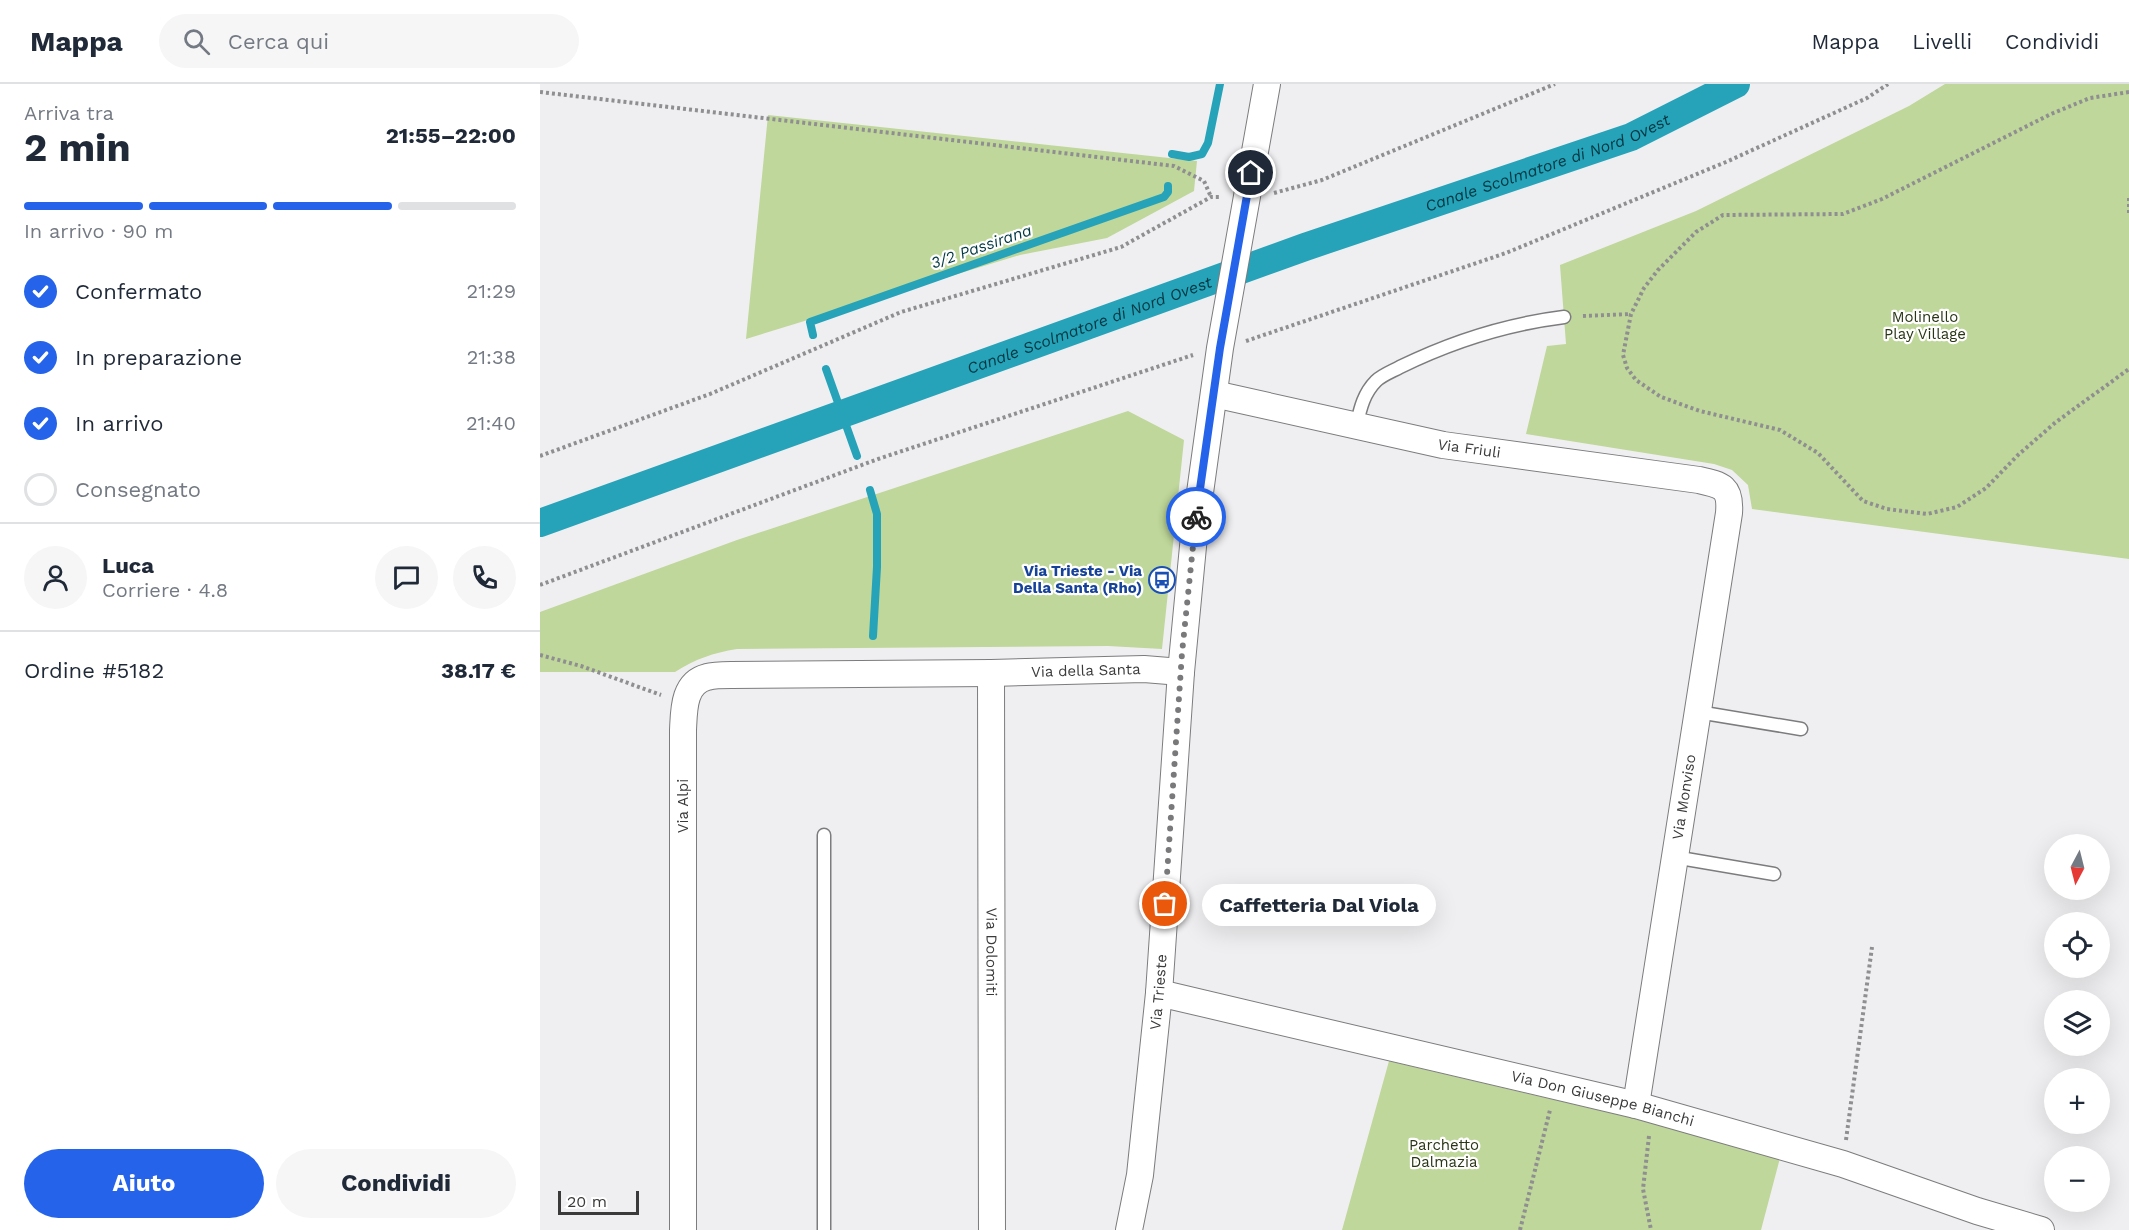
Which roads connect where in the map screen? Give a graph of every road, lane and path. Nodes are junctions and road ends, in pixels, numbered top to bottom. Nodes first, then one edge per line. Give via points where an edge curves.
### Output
1 (1267, 84) edge
2 (1555, 84) edge
3 (540, 92) edge
4 (2129, 92) edge
5 (1211, 197) junction
6 (2129, 198) edge
7 (1244, 207) junction
8 (2129, 215) edge
9 (1631, 314) junction
10 (1564, 317) joint
11 (2129, 369) edge
12 (1214, 394) junction
13 (1356, 427) junction
14 (540, 456) edge
15 (1725, 490) joint
16 (540, 655) edge
17 (1181, 672) junction
18 (991, 673) junction
19 (684, 702) junction
20 (1698, 712) junction
21 (1801, 729) dead end
22 (824, 835) dead end
23 (1674, 857) junction
24 (1774, 874) dead end
25 (1872, 947) dead end
26 (1159, 993) junction
27 (1556, 1086) junction
28 (1644, 1108) junction
29 (1842, 1164) junction
30 (683, 1230) edge
31 (824, 1230) edge
32 (992, 1230) edge
33 (1129, 1230) edge
34 (1520, 1230) edge
35 (1651, 1230) edge
36 (2041, 1230) edge

1 - 7 street, Via Trieste
2 - 7 path via 1322,180
3 - 5 path via 1174,166 1204,181
4 - 9 path via 2090,98 2051,114 1882,200 1843,214 1723,215 1696,232 1658,270
5 - 7 path
5 - 14 path via 1121,247 901,312 710,394
6 - 8 path
7 - 12 street, Via Trieste
9 - 10 path
9 - 11 path via 1623,355 1627,368 1636,380 1661,397 1700,411 1780,430 1818,453 1863,501 1887,509 1927,514 1957,507 1986,488 2056,422
10 - 13 lane via 1511,326 1429,353 1378,379 1364,398
12 - 13 street, Via Friuli
12 - 17 street, Via Trieste via 1195,524
13 - 15 street, Via Friuli via 1443,445 1699,480 1718,484
15 - 20 street, Via Monviso via 1730,500 1729,513
16 - 19 path
17 - 18 street, Via della Santa via 1144,669
17 - 26 street, Via Trieste
18 - 19 street via 706,677 693,684
18 - 32 street, Via Dolomiti
19 - 30 street, Via Alpi
20 - 21 lane
20 - 23 street, Via Monviso
22 - 31 lane
23 - 24 lane
23 - 28 street, Via Monviso
25 - 29 path
26 - 27 street, Via Don Giuseppe Bianchi
26 - 33 street, Via Trieste via 1140,1175
27 - 28 street, Via Don Giuseppe Bianchi
27 - 34 path
28 - 29 street, Via Don Giuseppe Bianchi
28 - 35 path via 1643,1189
29 - 36 street, Via Don Giuseppe Bianchi

